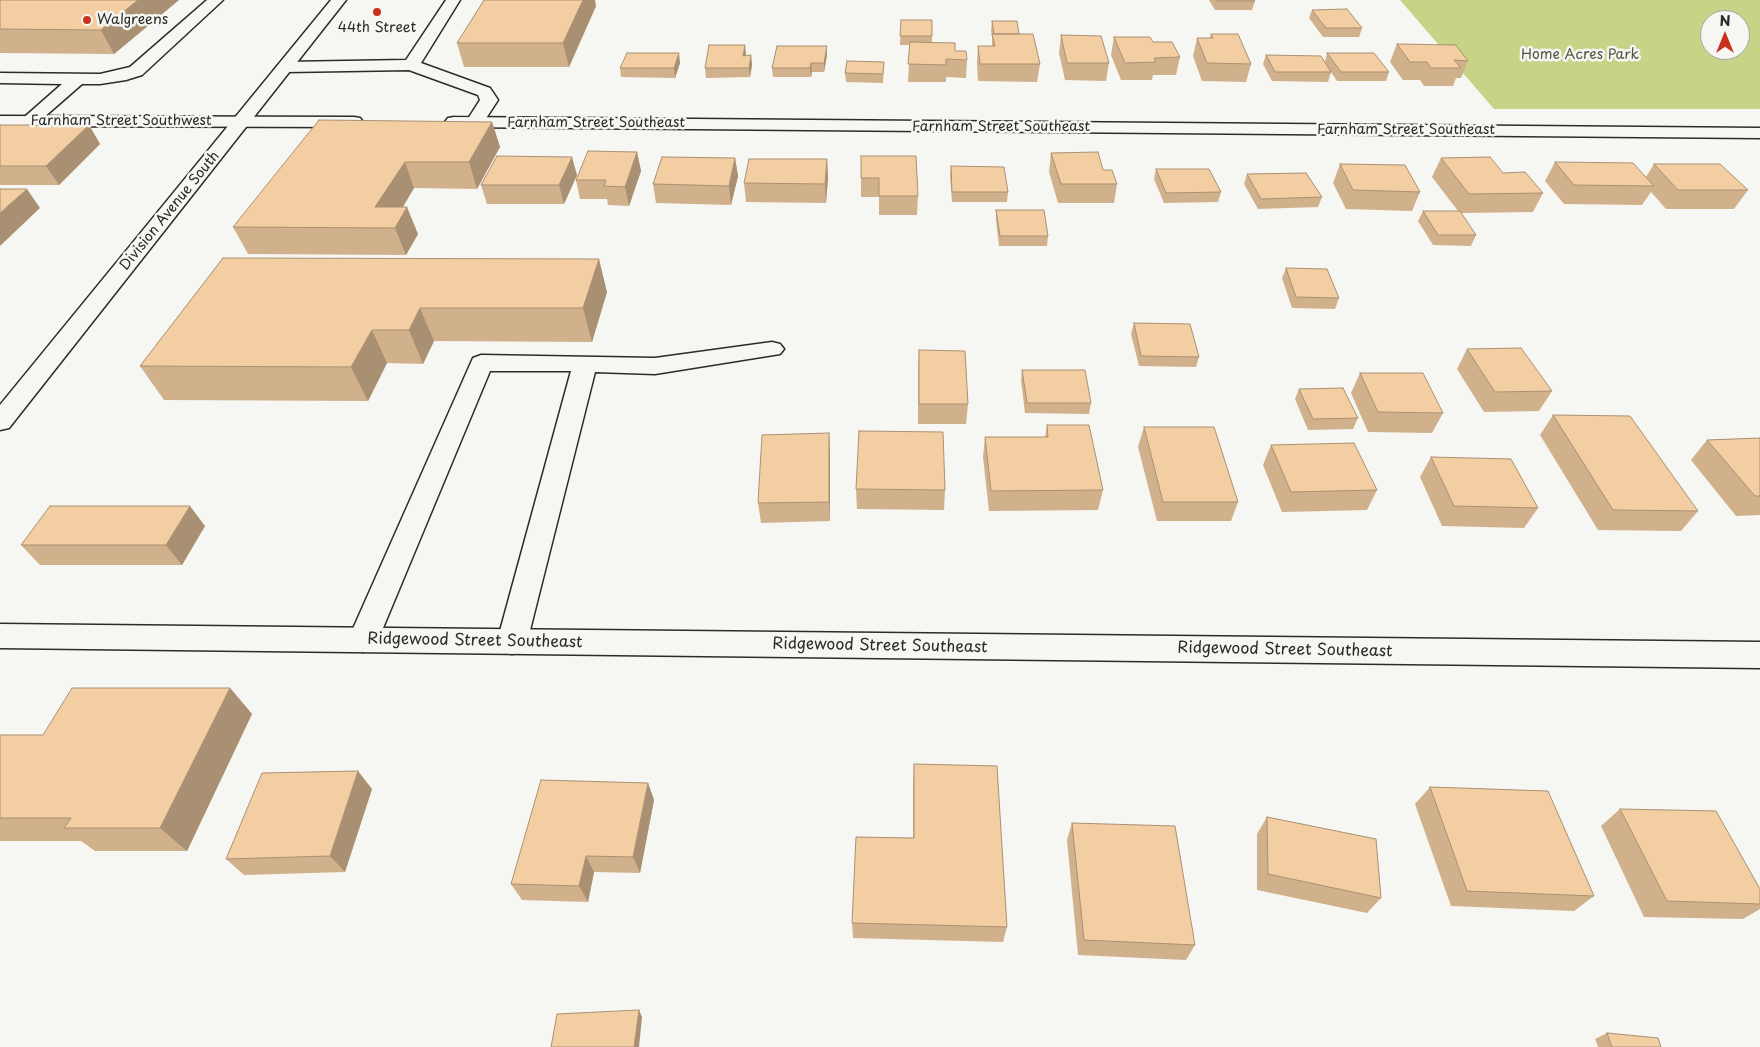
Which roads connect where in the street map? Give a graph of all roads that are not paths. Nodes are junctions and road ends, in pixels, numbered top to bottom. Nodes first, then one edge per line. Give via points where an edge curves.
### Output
1 (216, 0) edge
2 (339, 0) edge
3 (453, 0) edge
4 (411, 65) junction
5 (286, 67) junction
6 (0, 78) edge
7 (78, 79) junction
8 (0, 121) edge
9 (29, 121) junction
10 (242, 122) junction
11 (369, 122) edge
12 (436, 122) edge
13 (475, 122) junction
14 (1760, 133) edge
15 (772, 350) dead end
16 (585, 364) junction
17 (0, 422) edge
18 (0, 636) edge
19 (363, 640) junction
20 (512, 642) junction
21 (1760, 655) edge

1 - 7 street via 136,71 100,79
2 - 5 street, Division Avenue South
3 - 4 street
4 - 5 street
4 - 13 street via 484,92 489,100
5 - 10 street, Division Avenue South
6 - 7 street
7 - 9 street
8 - 9 street, Farnham Street Southwest
9 - 10 street, Farnham Street Southwest
10 - 11 street
10 - 17 street, Division Avenue South
12 - 13 street, Farnham Street Southeast
13 - 14 street, Farnham Street Southeast
15 - 16 street via 655,366
16 - 19 street via 481,363
16 - 20 street
18 - 19 street, Ridgewood Street Southeast
19 - 20 street, Ridgewood Street Southeast
20 - 21 street, Ridgewood Street Southeast

